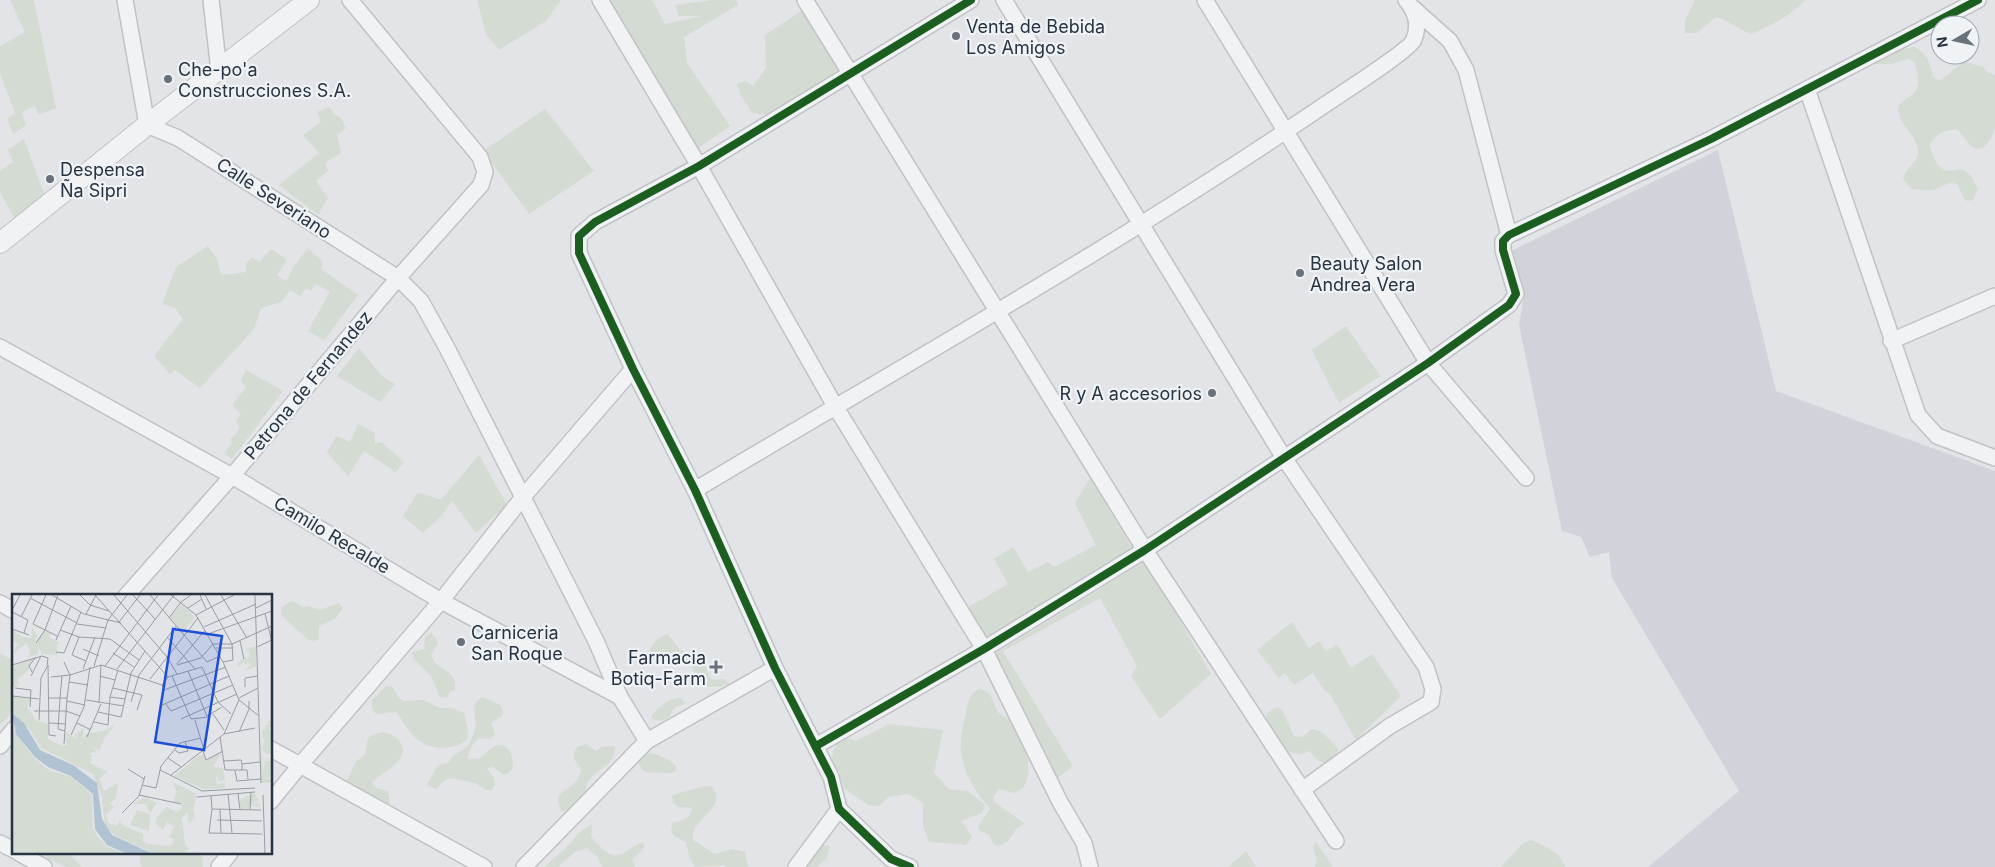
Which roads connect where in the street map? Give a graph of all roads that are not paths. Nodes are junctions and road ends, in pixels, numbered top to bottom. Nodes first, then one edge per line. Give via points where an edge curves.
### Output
1 (125, 0) edge
2 (211, 0) edge
3 (309, 0) edge
4 (350, 0) edge
5 (600, 0) edge
6 (805, 0) edge
7 (971, 0) edge
8 (1004, 0) edge
9 (1205, 0) edge
10 (1978, 0) edge
11 (1409, 3) edge
12 (219, 71) junction
13 (849, 74) junction
14 (1807, 89) junction
15 (147, 125) junction
16 (1285, 132) junction
17 (699, 166) junction
18 (1142, 224) junction
19 (1508, 235) junction
20 (1, 239) edge
21 (398, 278) junction
22 (1995, 296) edge
23 (998, 311) junction
24 (1891, 341) junction
25 (0, 347) edge
26 (1428, 362) junction
27 (633, 369) junction
28 (835, 406) junction
29 (1284, 458) junction
30 (1995, 458) edge
31 (232, 476) junction
32 (1526, 478) dead end
33 (695, 490) junction
34 (523, 498) junction
35 (1145, 550) junction
36 (128, 594) edge
37 (441, 601) junction
38 (0, 603) edge
39 (12, 610) edge
40 (984, 650) junction
41 (775, 668) junction
42 (620, 697) junction
43 (12, 731) edge
44 (647, 741) junction
45 (0, 746) edge
46 (816, 746) junction
47 (272, 750) edge
48 (300, 764) junction
49 (1302, 790) junction
50 (272, 800) edge
51 (839, 809) junction
52 (1336, 841) dead end
53 (0, 843) edge
54 (12, 849) edge
55 (21, 854) edge
56 (229, 854) edge
57 (44, 867) edge
58 (219, 867) edge
59 (484, 867) edge
60 (524, 867) edge
61 (796, 867) edge
62 (910, 867) edge
63 (1090, 867) edge

1 - 15 street
2 - 12 street
3 - 12 street
4 - 21 street, Petrona de Fernandez via 480,157 485,172 480,185
5 - 17 street
6 - 13 street
7 - 13 street
8 - 18 street
9 - 16 street
10 - 14 street
11 - 16 street via 1418,25 1412,43
11 - 19 street via 1450,41 1466,70
12 - 15 street
13 - 17 street
13 - 23 street
14 - 19 street
14 - 24 street
15 - 20 street
15 - 21 street, Calle Severiano via 178,138
16 - 18 street
16 - 26 street
17 - 27 street via 595,222 579,236 579,253
17 - 28 street
18 - 23 street
18 - 29 street
19 - 26 street via 1503,241 1503,250 1516,294 1510,305
21 - 31 street, Petrona de Fernandez
21 - 34 street, Calle Severiano via 420,301 447,348
22 - 24 street
23 - 28 street
23 - 35 street
24 - 30 street via 1918,414 1937,436
25 - 31 street, Camilo Recalde
26 - 29 street
26 - 32 street
27 - 33 street
27 - 34 street
28 - 33 street
28 - 40 street
29 - 35 street
29 - 49 street via 1426,667 1433,689 1431,702 1390,726
31 - 36 street, Petrona de Fernandez
31 - 37 street, Camilo Recalde
33 - 41 street
34 - 37 street
34 - 42 street, Calle Severiano via 596,641
35 - 40 street
35 - 49 street
37 - 42 street, Camilo Recalde
37 - 48 street
38 - 39 street
40 - 46 street
40 - 63 street via 1084,843
41 - 44 street
41 - 46 street
42 - 44 street
43 - 45 street
44 - 60 street
46 - 51 street via 831,777
47 - 48 street
48 - 50 street
48 - 59 street
49 - 52 street
51 - 61 street
51 - 62 street via 891,859
53 - 54 street
55 - 57 street
56 - 58 street

